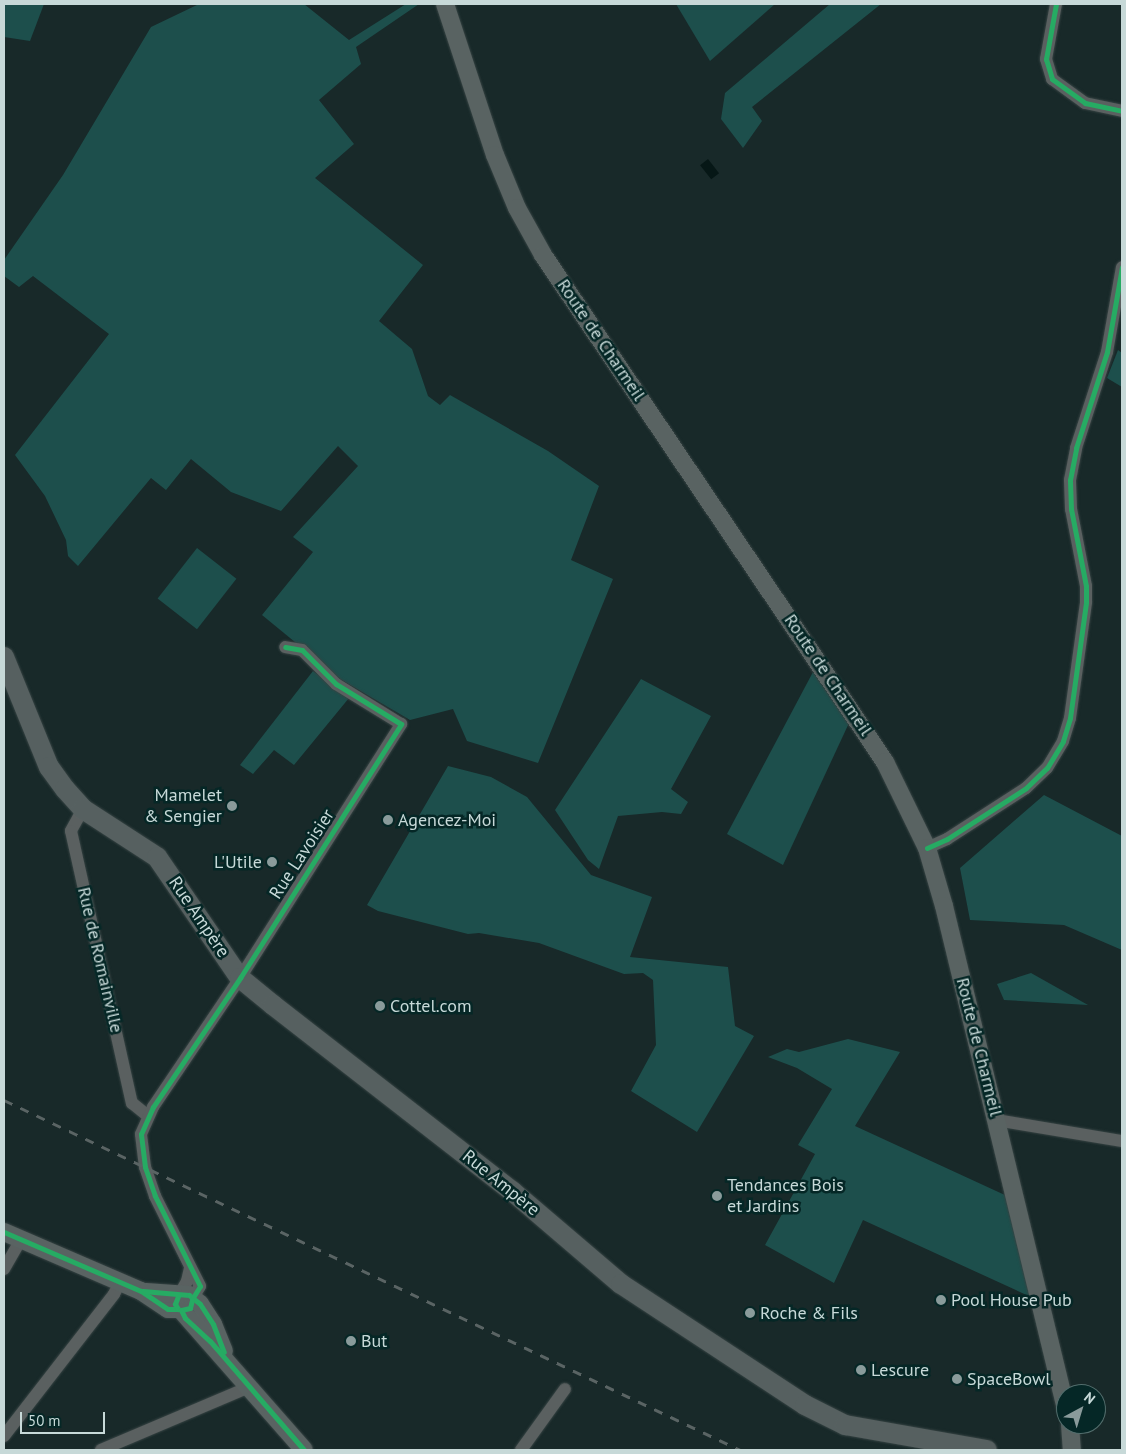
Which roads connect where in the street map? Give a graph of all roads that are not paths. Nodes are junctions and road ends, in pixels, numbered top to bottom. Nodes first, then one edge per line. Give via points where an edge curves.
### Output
1 (445, 4) edge
2 (1056, 4) edge
3 (1122, 110) edge
4 (1122, 267) edge
5 (285, 647) dead end
6 (4, 657) edge
7 (83, 809) junction
8 (927, 848) junction
9 (240, 978) junction
10 (148, 1116) junction
11 (996, 1120) junction
12 (1122, 1141) edge
13 (4, 1232) edge
14 (21, 1239) junction
15 (4, 1268) edge
16 (190, 1268) junction
17 (120, 1282) junction
18 (187, 1300) junction
19 (1060, 1384) edge
20 (247, 1388) junction
21 (564, 1389) dead end
22 (4, 1436) edge
23 (1071, 1436) edge
24 (101, 1450) edge
25 (304, 1450) edge
26 (521, 1450) edge
27 (987, 1450) edge
28 (1062, 1450) edge
29 (1082, 1450) edge

1 - 8 main road, Route de Charmeil via 517,208 544,255 880,754
2 - 3 street via 1046,60 1052,79 1085,102
4 - 8 street via 1107,352 1076,448 1070,480 1071,509 1086,586 1085,619 1070,718 1063,741 1047,768 1026,788 947,839
5 - 9 street, Rue Lavoisier via 302,650 336,684 401,724
6 - 7 main road via 49,766
7 - 9 main road, Rue Ampère via 157,857
7 - 10 street, Rue de Romainville via 71,831 132,1103
8 - 11 main road, Route de Charmeil
9 - 10 street, Rue Lavoisier
9 - 27 main road, Rue Ampère via 512,1192 621,1284 805,1406 845,1425
10 - 16 street via 141,1134 145,1167 155,1196
11 - 12 street
11 - 19 main road, Route de Charmeil
13 - 14 main road
14 - 15 street
14 - 17 main road
16 - 18 street
16 - 18 street
17 - 18 main road via 141,1291
17 - 22 street
18 - 20 main road via 213,1324 228,1360
20 - 24 street
20 - 25 main road
21 - 26 street
23 - 28 main road
23 - 29 main road

